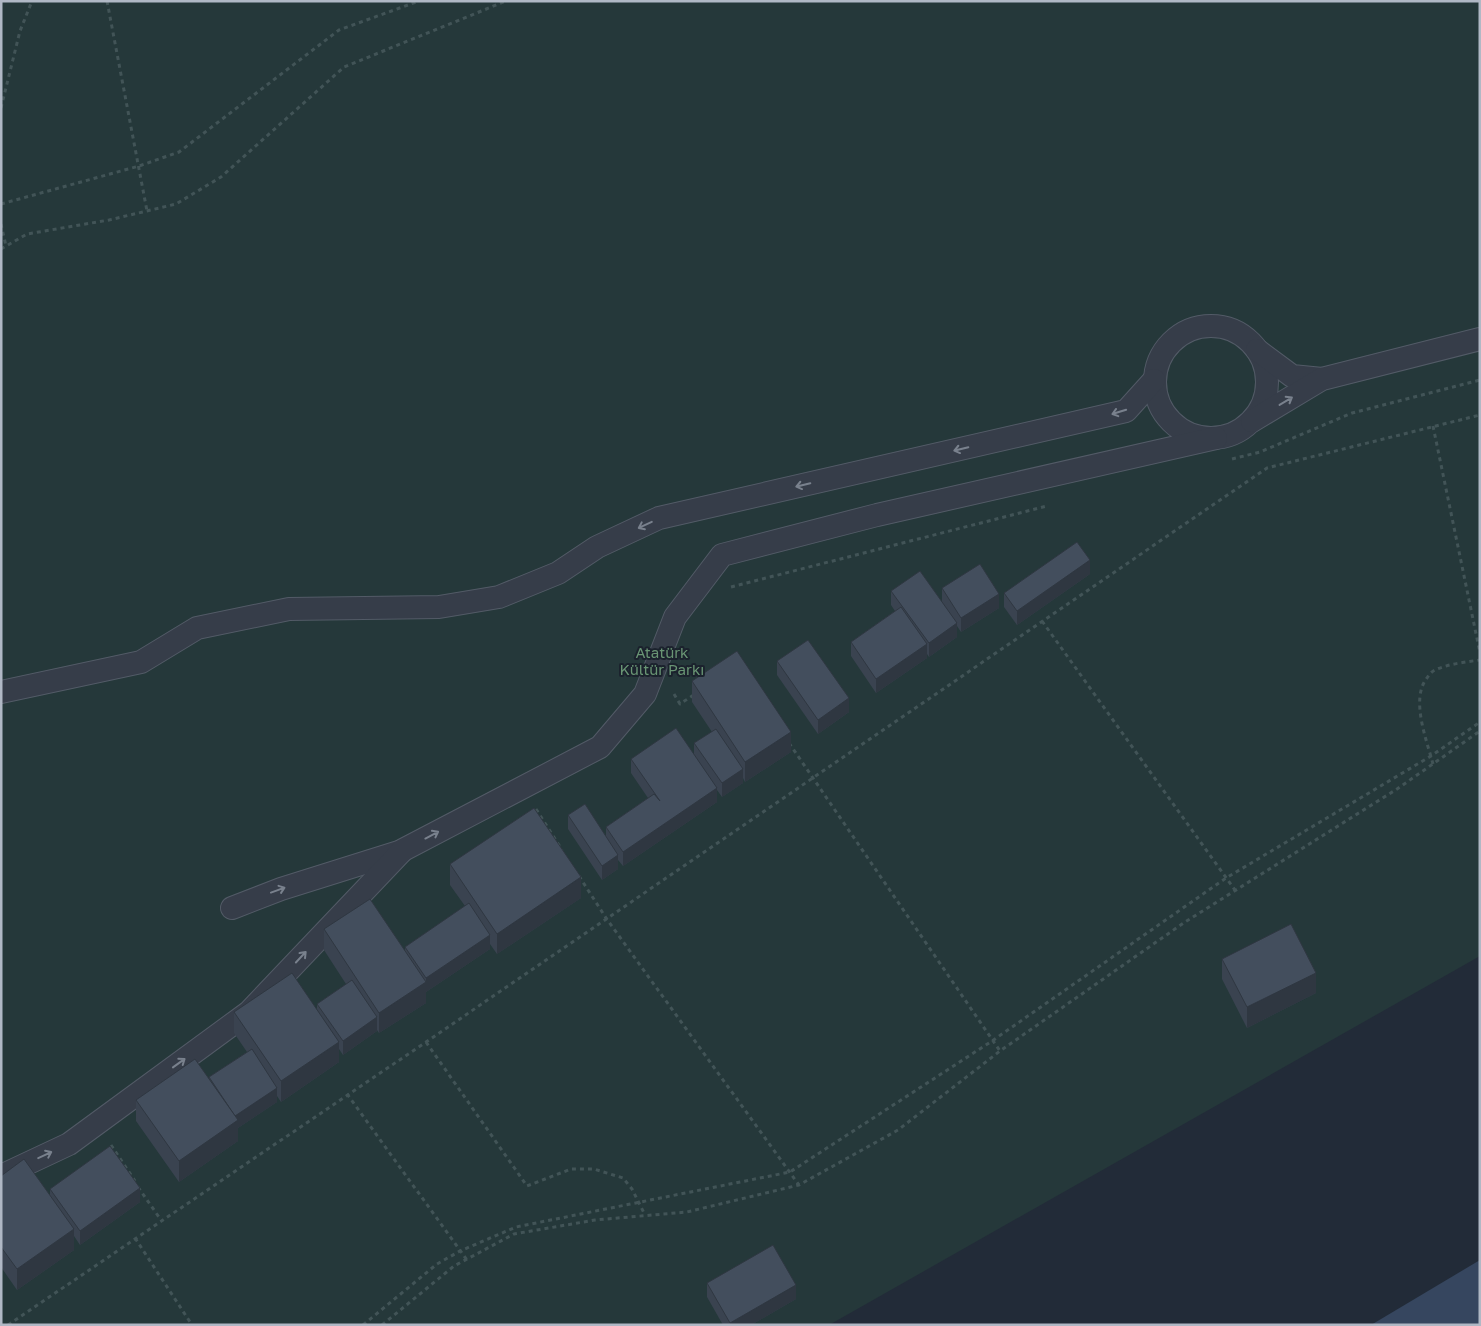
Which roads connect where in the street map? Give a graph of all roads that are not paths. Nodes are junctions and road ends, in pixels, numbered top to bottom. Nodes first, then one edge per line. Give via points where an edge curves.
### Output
1 (1480, 339) edge
2 (1257, 350) junction
3 (1322, 379) junction
4 (1154, 380) junction
5 (1250, 422) junction
6 (1216, 438) junction
7 (1, 692) edge
8 (404, 850) junction
9 (232, 908) dead end
10 (1, 1176) edge

1 - 3 street
2 - 3 street via 1292,376
2 - 4 street via 1229,330 1195,329 1179,336 1166,348
2 - 5 street via 1265,368 1267,387 1262,406
5 -> 3 street
4 - 6 street via 1156,397 1165,415 1178,428 1196,437
4 -> 7 street via 1126,411 659,518 597,547 558,573 499,597 439,607 289,609 196,628 141,662
5 - 6 street via 1235,433
8 -> 6 street via 600,747 645,694 676,617 722,555 877,515
9 -> 8 street
10 -> 8 street via 69,1144 249,1012

